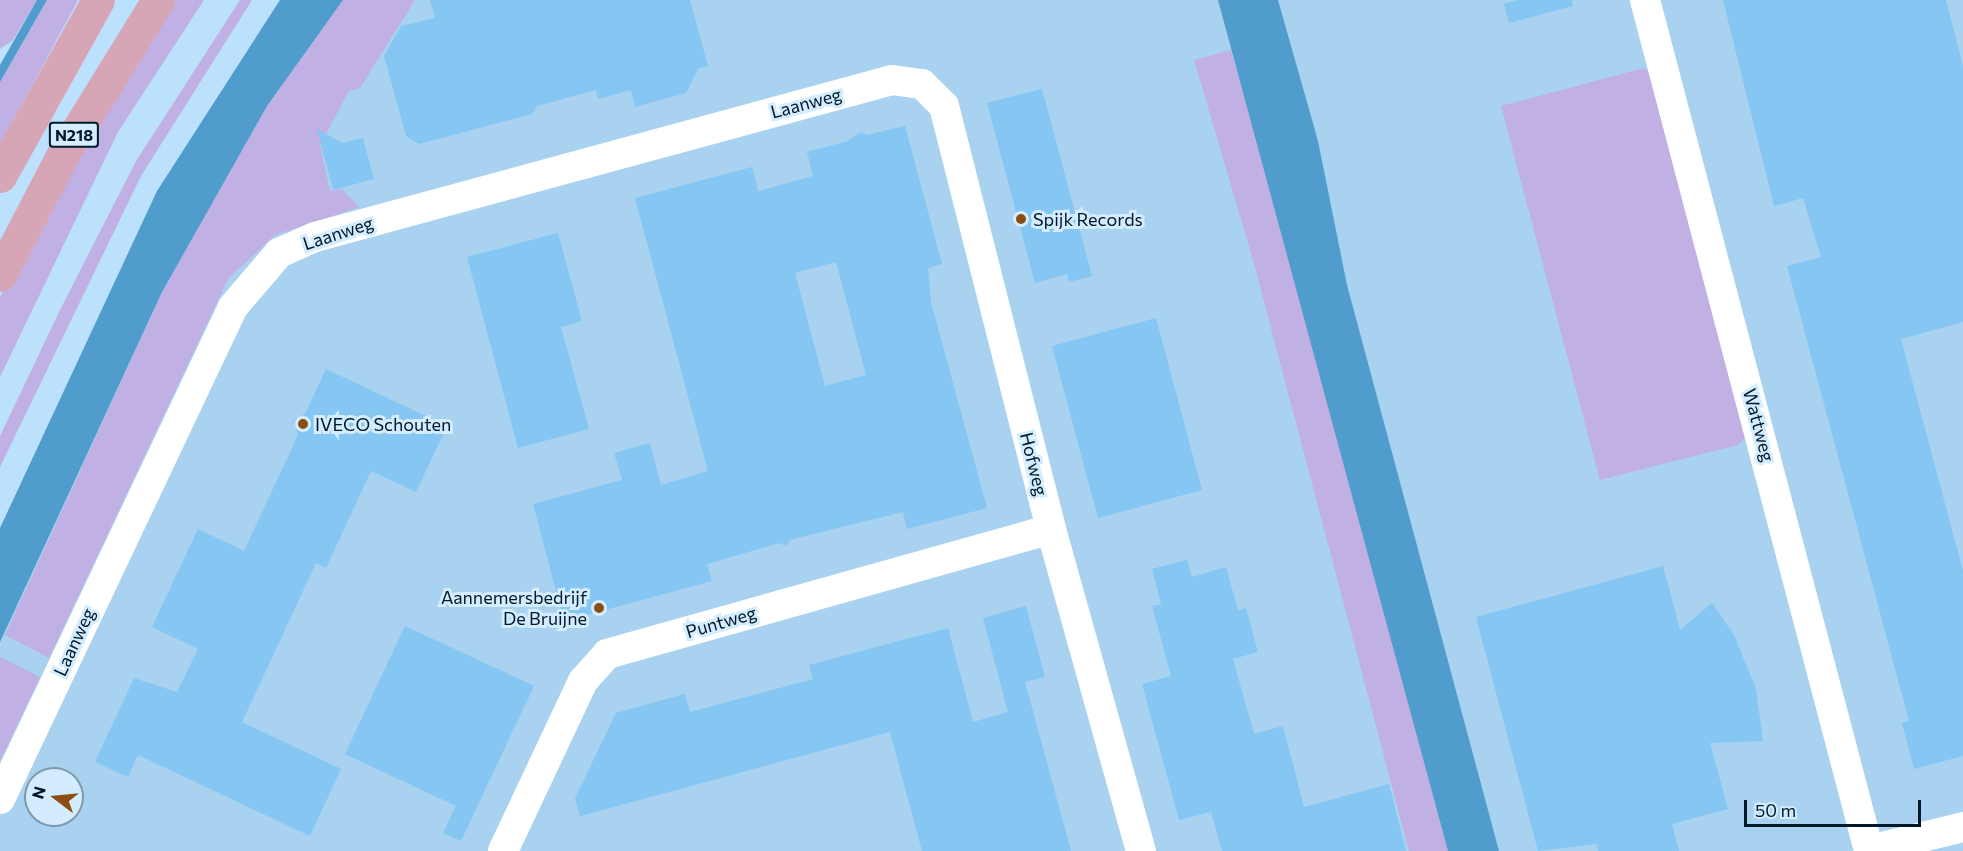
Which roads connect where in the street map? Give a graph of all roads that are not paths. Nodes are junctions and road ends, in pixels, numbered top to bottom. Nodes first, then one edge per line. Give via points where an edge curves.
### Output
1 (98, 0) edge
2 (158, 0) edge
3 (1645, 0) edge
4 (922, 84) joint
5 (0, 176) edge
6 (0, 275) edge
7 (1051, 529) junction
8 (0, 799) edge
9 (1963, 827) edge
10 (503, 851) edge
11 (1141, 851) edge
12 (1869, 851) edge

1 - 5 main road, N218
2 - 6 main road, N218 via 63,152
3 - 12 street, Wattweg
4 - 7 street, Hofweg via 944,106
4 - 8 street, Laanweg via 892,80 315,237 279,254 233,307
7 - 10 street, Puntweg via 607,654 582,681
7 - 11 street, Hofweg
9 - 12 street

